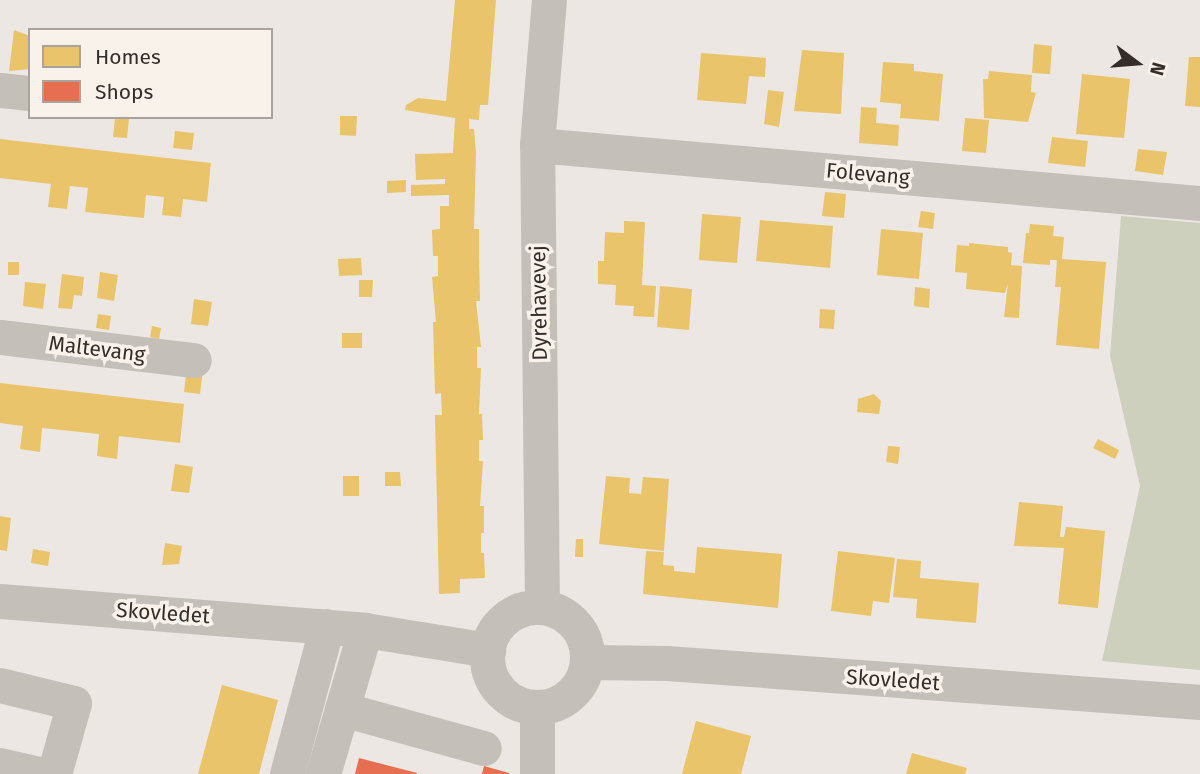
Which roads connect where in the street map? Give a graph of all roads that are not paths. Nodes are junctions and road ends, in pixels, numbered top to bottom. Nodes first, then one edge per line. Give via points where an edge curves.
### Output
1 (549, 0) edge
2 (0, 90) edge
3 (28, 93) edge
4 (537, 145) junction
5 (1200, 203) edge
6 (0, 337) edge
7 (194, 360) dead end
8 (0, 601) edge
9 (542, 607) junction
10 (327, 626) junction
11 (365, 630) junction
12 (488, 650) junction
13 (587, 662) junction
14 (0, 685) edge
15 (1200, 702) edge
16 (537, 707) junction
17 (342, 709) junction
18 (484, 748) dead end
19 (0, 765) edge
20 (38, 774) edge
21 (54, 774) edge
22 (287, 774) edge
23 (323, 774) edge
24 (537, 774) edge

1 - 4 street, Dyrehavevej
2 - 3 street
4 - 5 street, Folevang
4 - 9 street, Dyrehavevej
6 - 7 street, Maltevang
8 - 10 street, Skovledet
9 - 12 street via 507,618 494,632
9 - 13 street via 561,613 576,625
10 - 11 street, Skovledet
10 - 22 street
11 - 12 street, Skovledet
11 - 17 street
12 - 16 street via 489,671 500,689 516,702
13 - 15 street, Skovledet via 667,663
13 - 16 street via 582,680 570,694 555,704
14 - 21 street via 74,703
16 - 24 street
17 - 18 street
17 - 23 street
19 - 20 street

